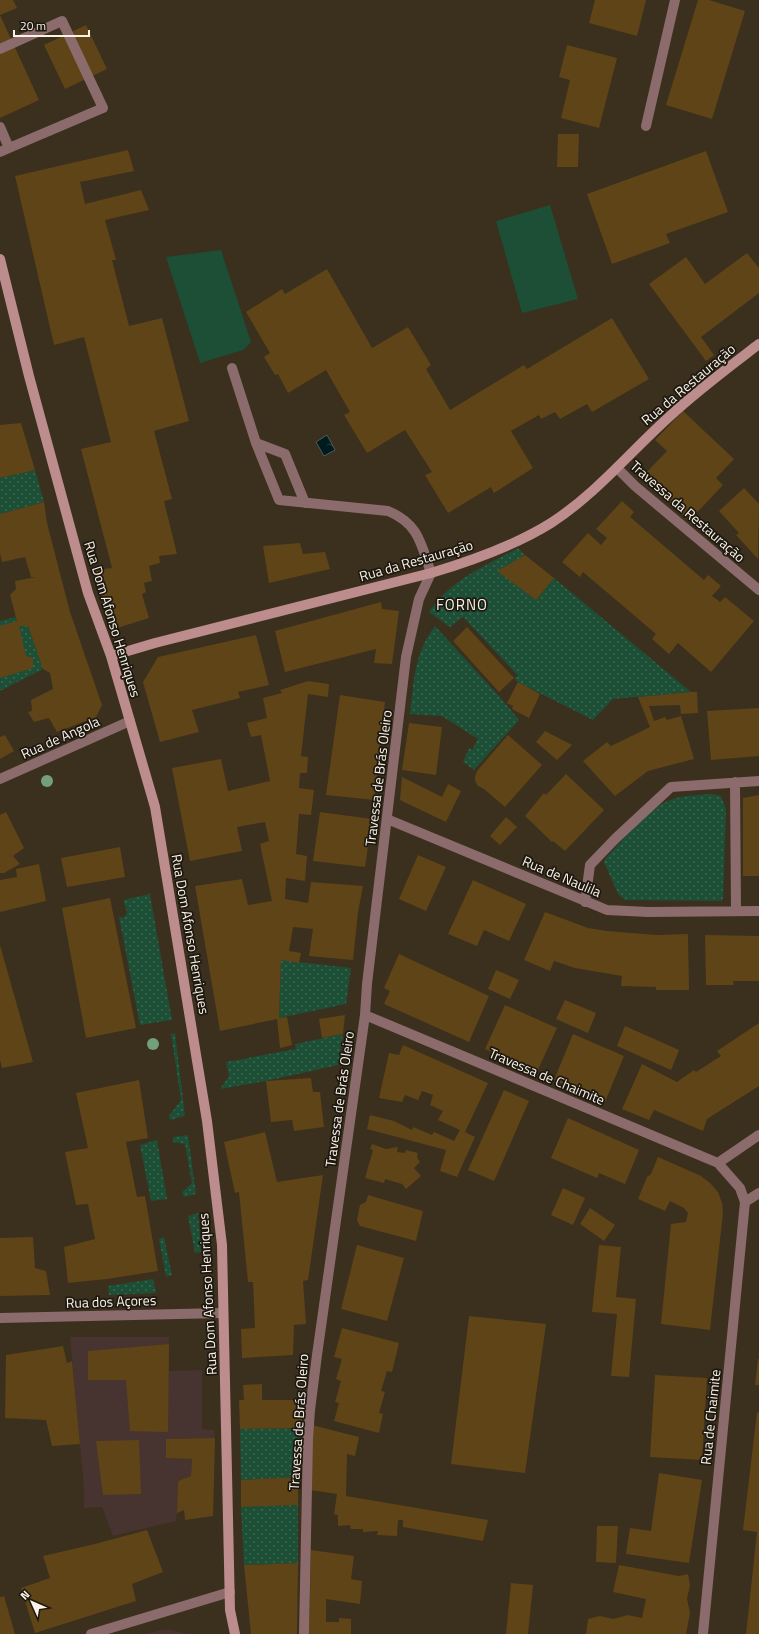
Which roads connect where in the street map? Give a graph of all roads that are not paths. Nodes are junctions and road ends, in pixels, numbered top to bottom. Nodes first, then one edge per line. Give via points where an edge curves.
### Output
1 (674, 0) edge
2 (0, 48) edge
3 (646, 126) dead end
4 (0, 127) edge
5 (4, 150) edge
6 (0, 259) edge
7 (759, 344) edge
8 (232, 368) dead end
9 (256, 443) junction
10 (617, 468) junction
11 (305, 502) junction
12 (431, 573) junction
13 (759, 590) edge
14 (110, 656) junction
15 (130, 721) junction
16 (0, 779) edge
17 (759, 781) edge
18 (736, 782) junction
19 (387, 819) junction
20 (585, 902) junction
21 (736, 910) junction
22 (759, 910) edge
23 (365, 1015) junction
24 (759, 1135) edge
25 (718, 1163) junction
26 (759, 1193) edge
27 (745, 1202) junction
28 (223, 1312) junction
29 (0, 1318) edge
30 (230, 1592) junction
31 (91, 1634) edge
32 (235, 1634) edge
33 (304, 1634) edge
34 (703, 1634) edge

1 - 3 street
2 - 5 street via 62,21 103,108
4 - 5 street
6 - 14 main road, Rua Dom Afonso Henriques via 88,593
7 - 10 main road, Rua da Restauração via 669,416
8 - 9 street
9 - 11 street via 285,454
9 - 11 street via 279,500
10 - 12 main road, Rua da Restauração via 581,502 550,523 517,541
10 - 13 street, Travessa da Restauração
11 - 12 street via 388,511 398,515 408,522 420,541
12 - 14 main road, Rua da Restauração
12 - 19 street, Travessa de Brás Oleiro via 420,599 406,657
14 - 15 main road, Rua Dom Afonso Henriques
15 - 16 street, Rua de Angola
15 - 28 main road, Rua Dom Afonso Henriques via 155,807 207,1121 222,1245
17 - 18 street
18 - 20 street via 671,787 590,865
18 - 21 street
19 - 20 street, Rua de Naulila
19 - 23 street, Travessa de Brás Oleiro
20 - 21 street, Rua de Naulila via 607,910
21 - 22 street, Rua de Naulila
23 - 25 street, Travessa de Chaimite
23 - 33 street, Travessa de Brás Oleiro via 310,1410
24 - 25 street
25 - 27 street via 740,1188
26 - 27 street
27 - 34 street, Rua de Chaimite
28 - 29 street, Rua dos Açores
28 - 30 main road, Rua Dom Afonso Henriques
30 - 31 street
30 - 32 main road, Rua Dom Afonso Henriques via 230,1610

